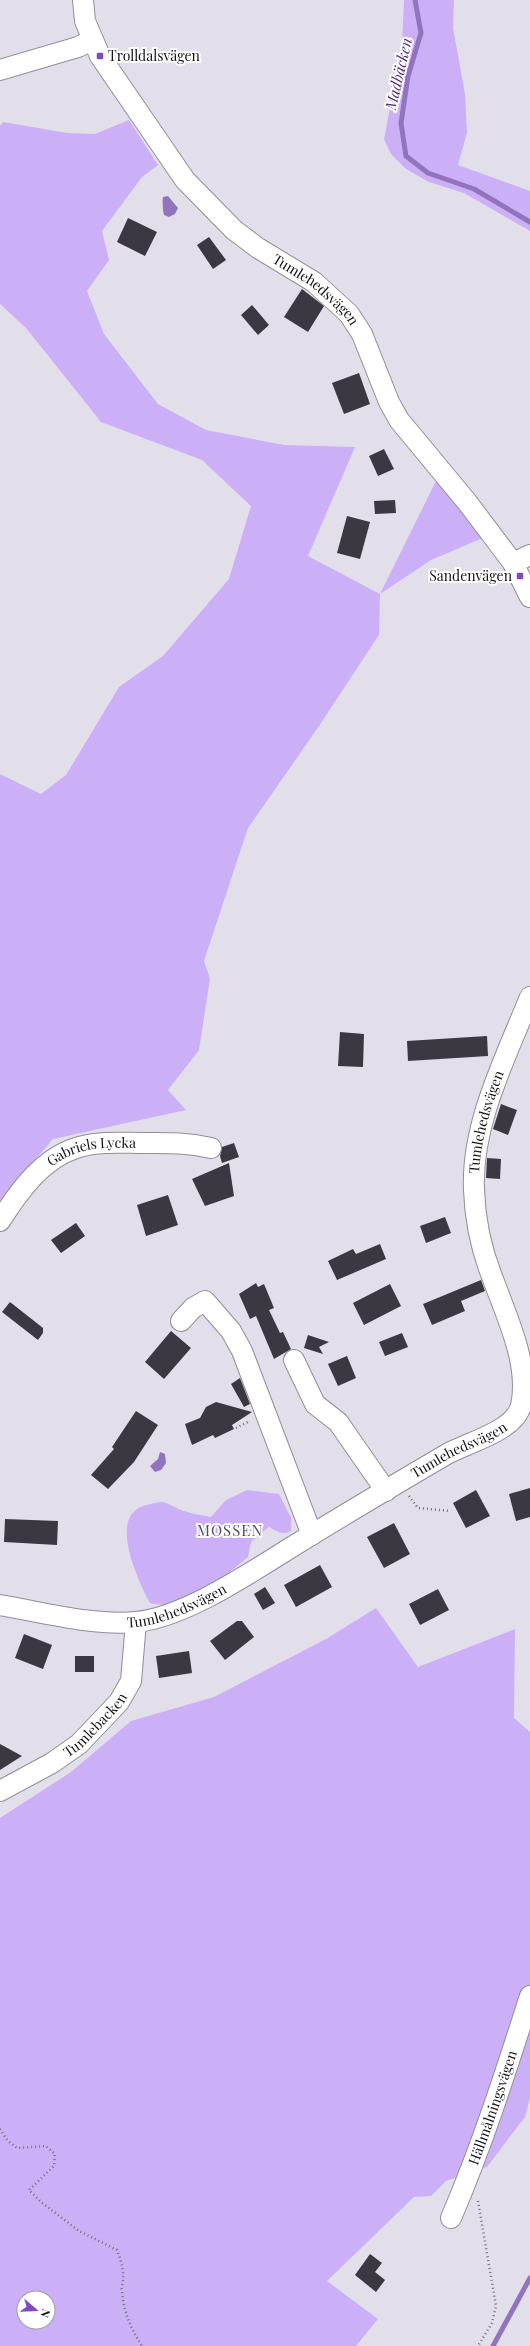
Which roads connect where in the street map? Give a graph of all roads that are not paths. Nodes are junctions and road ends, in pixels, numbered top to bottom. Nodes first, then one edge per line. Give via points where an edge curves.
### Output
1 (83, 0) edge
2 (92, 40) junction
3 (0, 70) edge
4 (521, 559) edge
5 (530, 597) edge
6 (530, 997) edge
7 (210, 1148) dead end
8 (0, 1220) edge
9 (181, 1320) dead end
10 (294, 1360) dead end
11 (524, 1417) edge
12 (393, 1486) junction
13 (312, 1535) junction
14 (0, 1605) edge
15 (136, 1622) junction
16 (0, 1791) edge
17 (530, 1996) edge
18 (451, 2218) dead end

1 - 2 street, Tumlehedsvägen via 85,21
2 - 3 street via 78,48
2 - 4 street, Tumlehedsvägen via 100,56 185,180 234,230 258,248 314,282 349,314 362,334 398,420 467,502
4 - 5 street, Tumlehedsvägen
6 - 11 street, Tumlehedsvägen via 482,1122 474,1167 474,1192 483,1246 512,1327 524,1377
7 - 8 street, Gabriels Lycka via 187,1143 104,1143 76,1148 51,1161 34,1175
9 - 13 street via 205,1300 231,1332 244,1358
10 - 12 street via 315,1404 338,1422
11 - 12 street, Tumlehedsvägen via 458,1448
12 - 13 street, Tumlehedsvägen
13 - 15 street, Tumlehedsvägen via 192,1604 162,1616
14 - 15 street, Tumlehedsvägen via 103,1622
15 - 16 street, Tumlebacken via 131,1681 119,1702 79,1744 52,1763
17 - 18 street, Hällmålningsvägen via 503,2082

